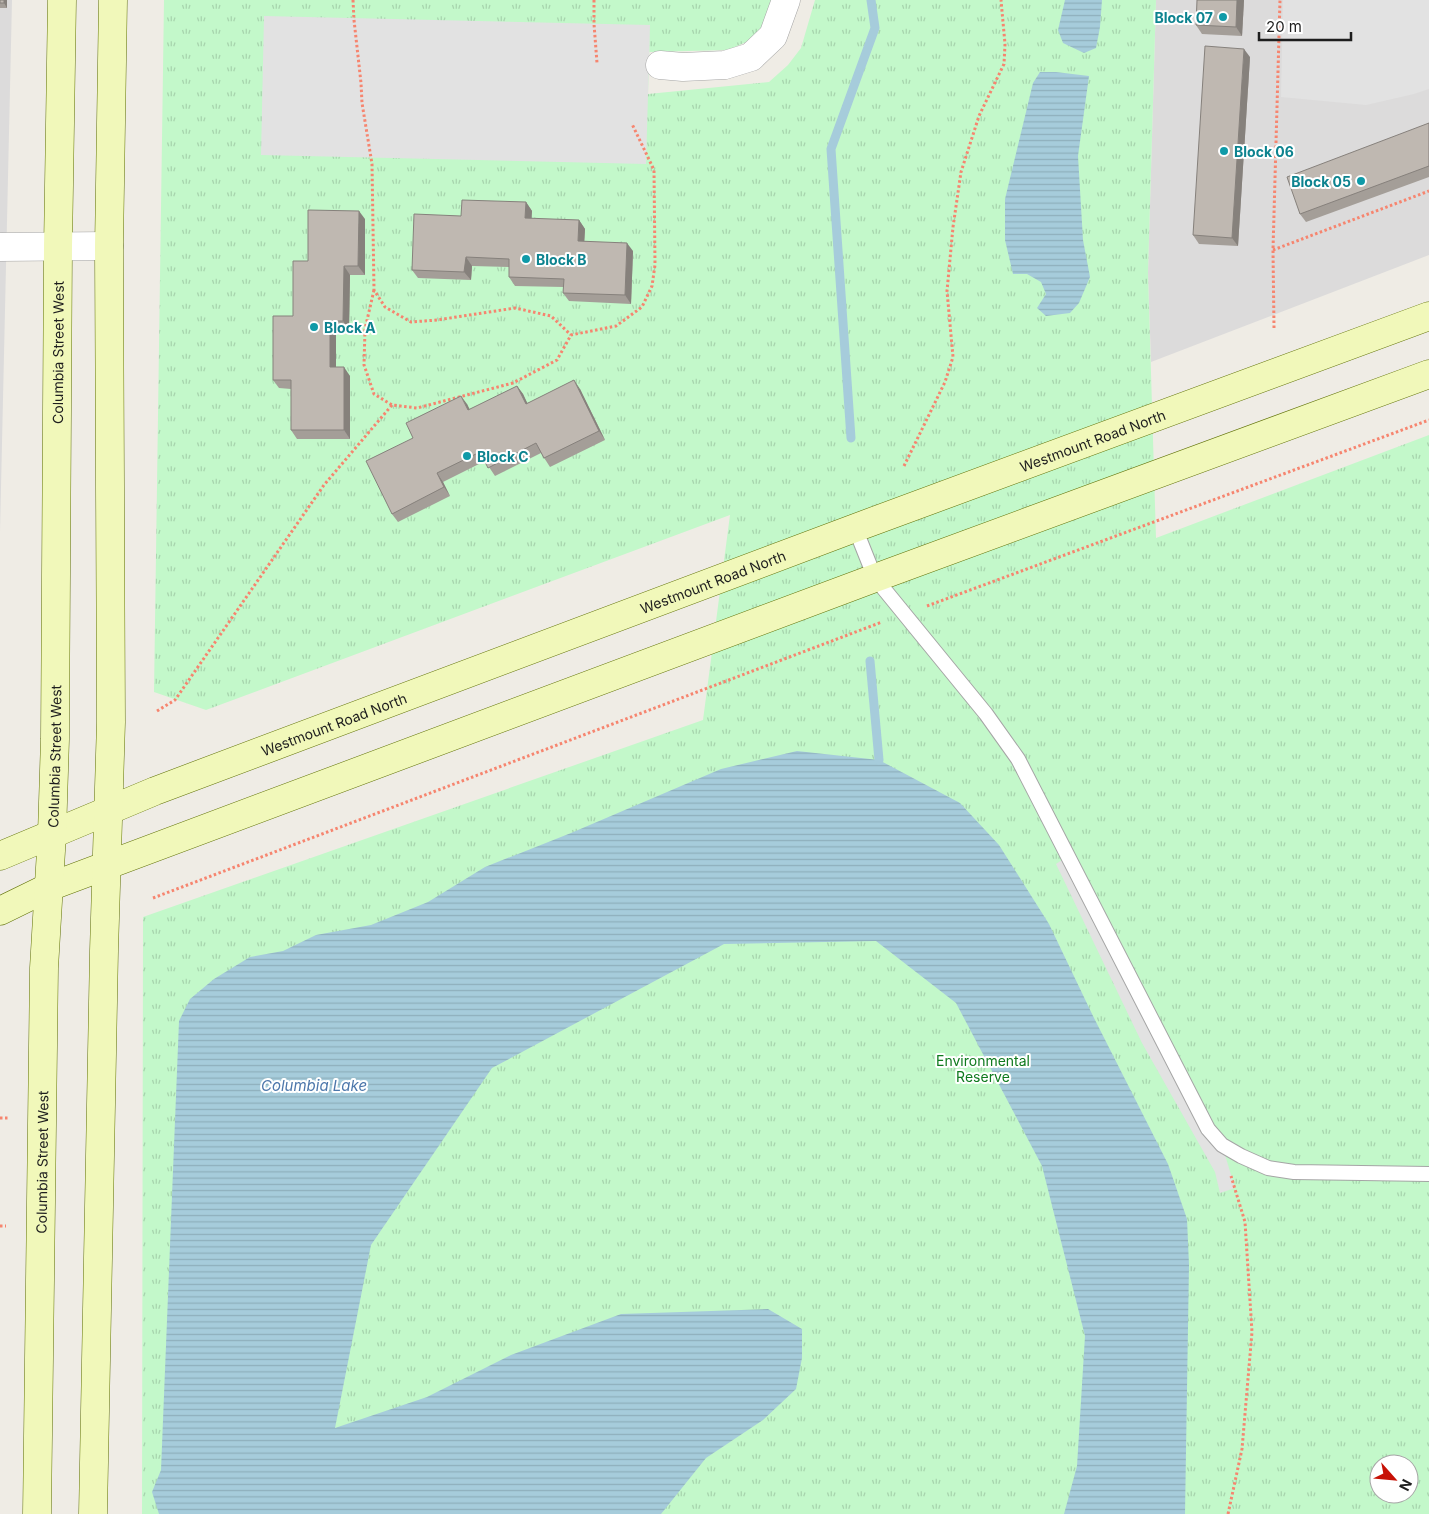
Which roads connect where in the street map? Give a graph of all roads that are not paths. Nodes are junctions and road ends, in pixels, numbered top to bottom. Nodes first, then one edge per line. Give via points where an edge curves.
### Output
1 (62, 0) edge
2 (113, 0) edge
3 (786, 0) edge
4 (660, 65) dead end
5 (109, 246) junction
6 (0, 247) edge
7 (58, 247) junction
8 (1429, 316) edge
9 (1429, 374) edge
10 (855, 528) junction
11 (875, 578) junction
12 (107, 811) junction
13 (52, 834) junction
14 (0, 856) edge
15 (107, 865) junction
16 (49, 887) junction
17 (0, 911) edge
18 (1429, 1174) edge
19 (37, 1514) edge
20 (94, 1514) edge

1 - 7 main road, Columbia Street West
2 - 5 main road
3 - 4 street via 773,36 751,57 725,65
5 - 7 street
5 - 12 main road via 111,722
6 - 7 street
7 - 13 main road, Columbia Street West
8 - 10 main road, Westmount Road North
9 - 11 main road
10 - 11 lane
10 - 12 main road, Westmount Road North
11 - 15 main road
11 - 18 lane via 986,714 1018,759 1208,1128 1222,1145 1268,1168 1294,1172
12 - 13 main road, Westmount Road North
12 - 15 main road
13 - 14 main road, Westmount Road North
13 - 16 main road, Columbia Street West
15 - 16 main road
15 - 20 main road
16 - 17 main road
16 - 19 main road, Columbia Street West via 44,968

